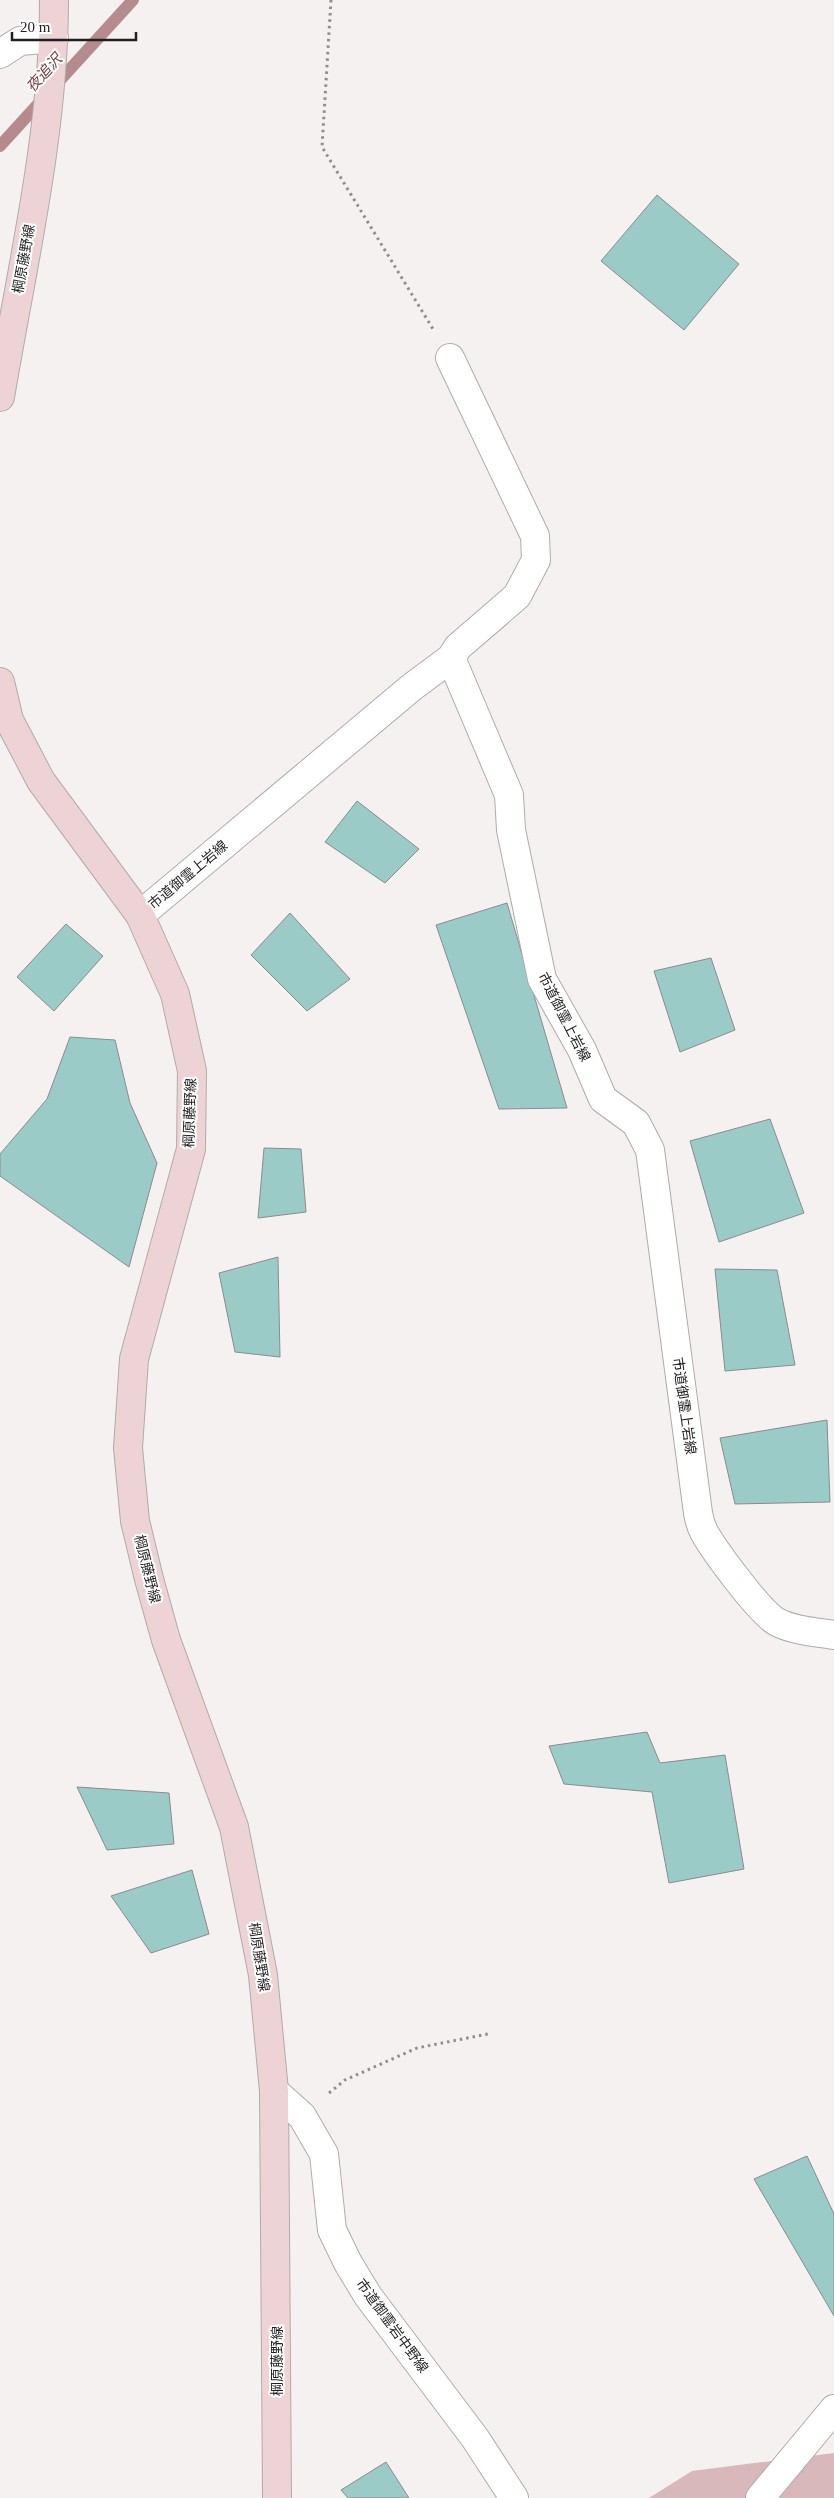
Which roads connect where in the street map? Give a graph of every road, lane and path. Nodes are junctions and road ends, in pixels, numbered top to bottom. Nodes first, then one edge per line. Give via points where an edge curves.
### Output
1 (54, 0) edge
2 (330, 0) edge
3 (53, 46) junction
4 (0, 54) edge
5 (450, 358) joint
6 (0, 397) edge
7 (451, 658) junction
8 (0, 682) edge
9 (140, 915) junction
10 (834, 1635) edge
11 (488, 2034) dead end
12 (274, 2091) junction
13 (302, 2116) junction
14 (834, 2409) edge
15 (277, 2498) edge
16 (514, 2498) edge
17 (760, 2498) edge

1 - 3 main road, 棡原藤野線
2 - 5 path via 322,147
3 - 4 street via 20,41
3 - 6 main road, 棡原藤野線 via 47,122
5 - 7 street via 536,536 536,560 516,596 458,646
7 - 9 street, 市道御霊上岩線
7 - 10 street, 市道御霊上岩線 via 509,795 511,830 542,978 582,1050 603,1099 636,1123 650,1150 698,1513 703,1530 776,1622 809,1632
8 - 9 main road, 棡原藤野線 via 10,720 41,781
9 - 12 main road, 棡原藤野線 via 176,994 192,1071 191,1149 134,1359 128,1448 135,1520 166,1640 234,1827 263,1975
11 - 13 path via 417,2048 345,2080
12 - 13 street, 市道御霊岩中野線
12 - 15 main road, 棡原藤野線
13 - 16 street, 市道御霊岩中野線 via 324,2154 332,2230 348,2263 368,2296 475,2438
14 - 17 street

